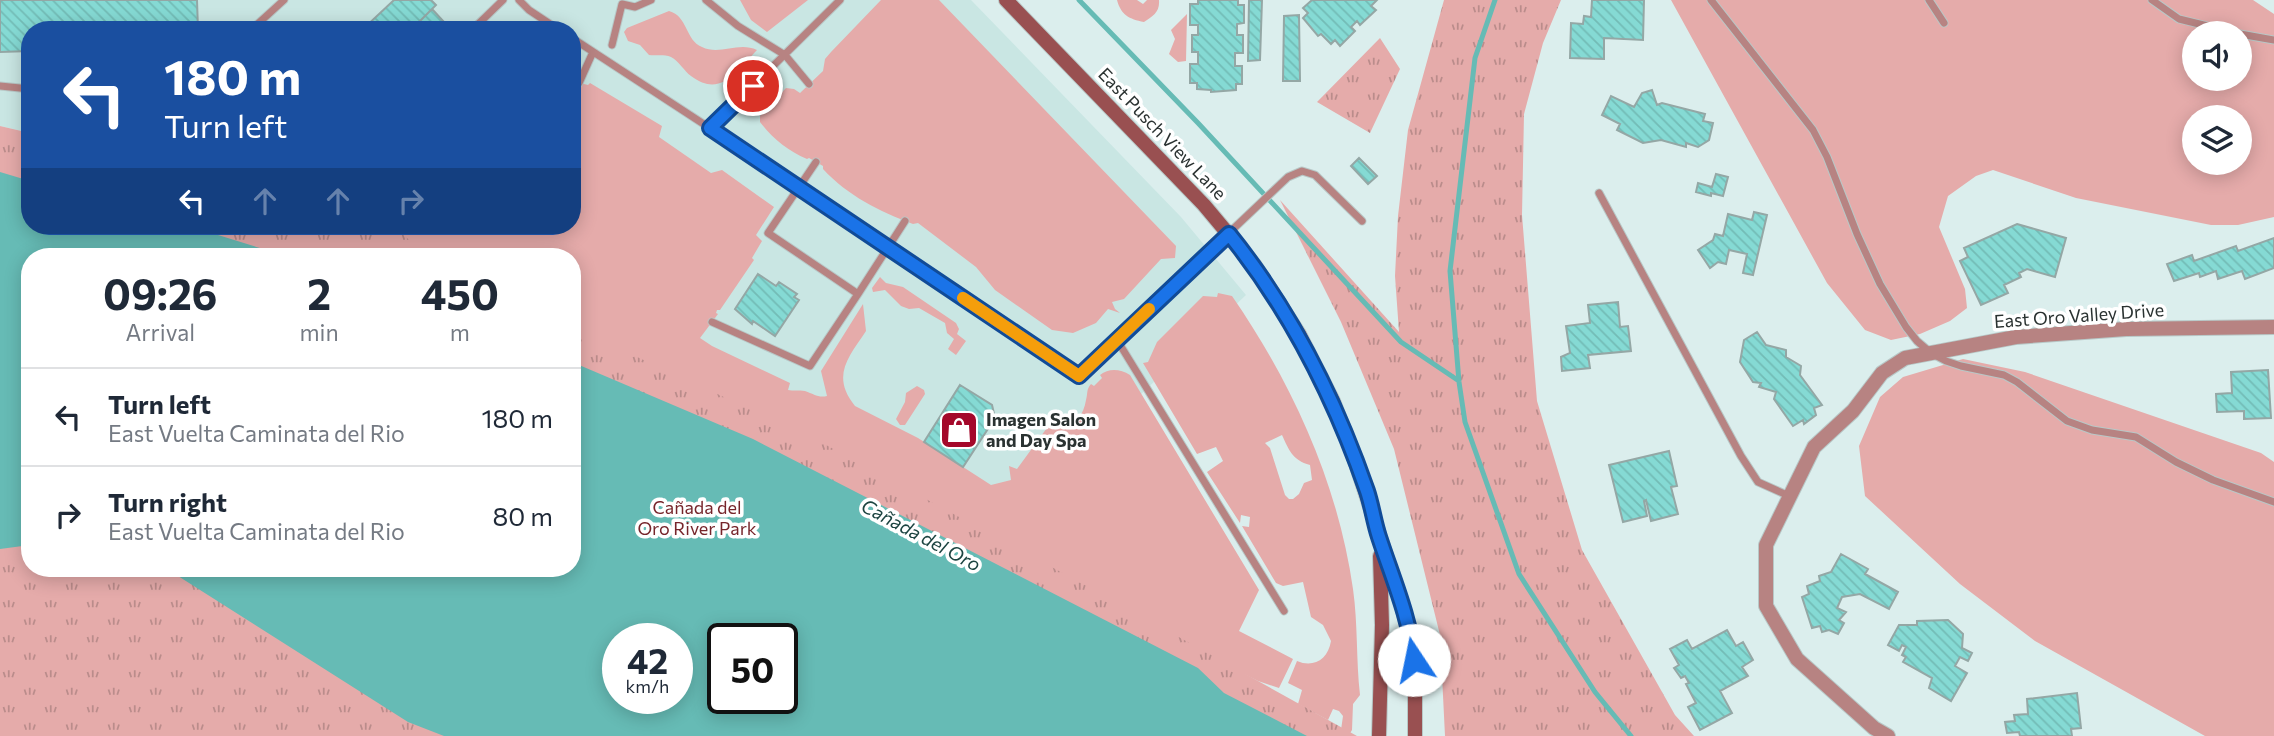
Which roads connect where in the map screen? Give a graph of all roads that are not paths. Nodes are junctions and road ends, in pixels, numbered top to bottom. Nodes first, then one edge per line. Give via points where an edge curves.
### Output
1 (284, 0) edge
2 (503, 0) edge
3 (519, 0) edge
4 (651, 0) edge
5 (706, 0) edge
6 (840, 0) edge
7 (1006, 0) edge
8 (1711, 0) edge
9 (1929, 0) edge
10 (2152, 0) edge
11 (620, 2) edge
12 (261, 21) edge
13 (481, 21) edge
14 (546, 21) edge
15 (2187, 21) edge
16 (1944, 23) dead end
17 (2252, 36) edge
18 (2274, 40) edge
19 (581, 44) edge
20 (612, 45) dead end
21 (593, 52) junction
22 (785, 55) junction
23 (581, 79) edge
24 (809, 84) dead end
25 (0, 86) edge
26 (21, 88) edge
27 (710, 128) junction
28 (816, 162) dead end
29 (800, 187) junction
30 (1599, 193) dead end
31 (905, 221) dead end
32 (1362, 221) dead end
33 (1229, 234) junction
34 (888, 250) junction
35 (858, 294) junction
36 (712, 322) dead end
37 (2274, 327) edge
38 (1117, 340) junction
39 (1931, 353) junction
40 (1790, 496) junction
41 (2274, 502) edge
42 (1378, 534) junction
43 (1284, 611) dead end
44 (1415, 733) edge
45 (1379, 736) edge
46 (1888, 736) edge

1 - 12 lane
2 - 13 lane
3 - 14 lane
4 - 11 lane via 635,7
5 - 22 lane
6 - 22 lane
7 - 33 main road, East Pusch View Lane
8 - 39 lane via 1813,130 1881,284 1906,327
9 - 16 lane
10 - 15 lane
11 - 20 lane
17 - 18 lane
19 - 21 lane
21 - 23 lane
21 - 27 lane
22 - 24 lane
22 - 27 lane
25 - 26 lane
27 - 29 lane
28 - 29 lane
29 - 34 lane
29 - 35 lane via 768,233
30 - 40 lane via 1741,456 1758,482
31 - 34 lane
32 - 33 lane via 1315,175 1302,171 1280,183
33 - 38 lane
33 - 42 main road, East Pusch View Lane via 1276,297 1312,357 1351,448
34 - 35 lane
34 - 38 lane via 1079,376
35 - 36 lane via 810,366
37 - 39 street, East Oro Valley Drive via 2126,329 2016,337
38 - 43 lane
39 - 40 street, East Oro Valley Drive via 1905,358 1882,373 1853,411 1814,447
39 - 41 lane via 1961,366 2004,375 2067,421 2136,437 2213,480
40 - 46 street, East Oro Valley Drive via 1766,545 1766,606 1797,659
42 - 44 main road, East Pusch View Lane via 1413,649
42 - 45 main road, East Pusch View Lane via 1382,625

